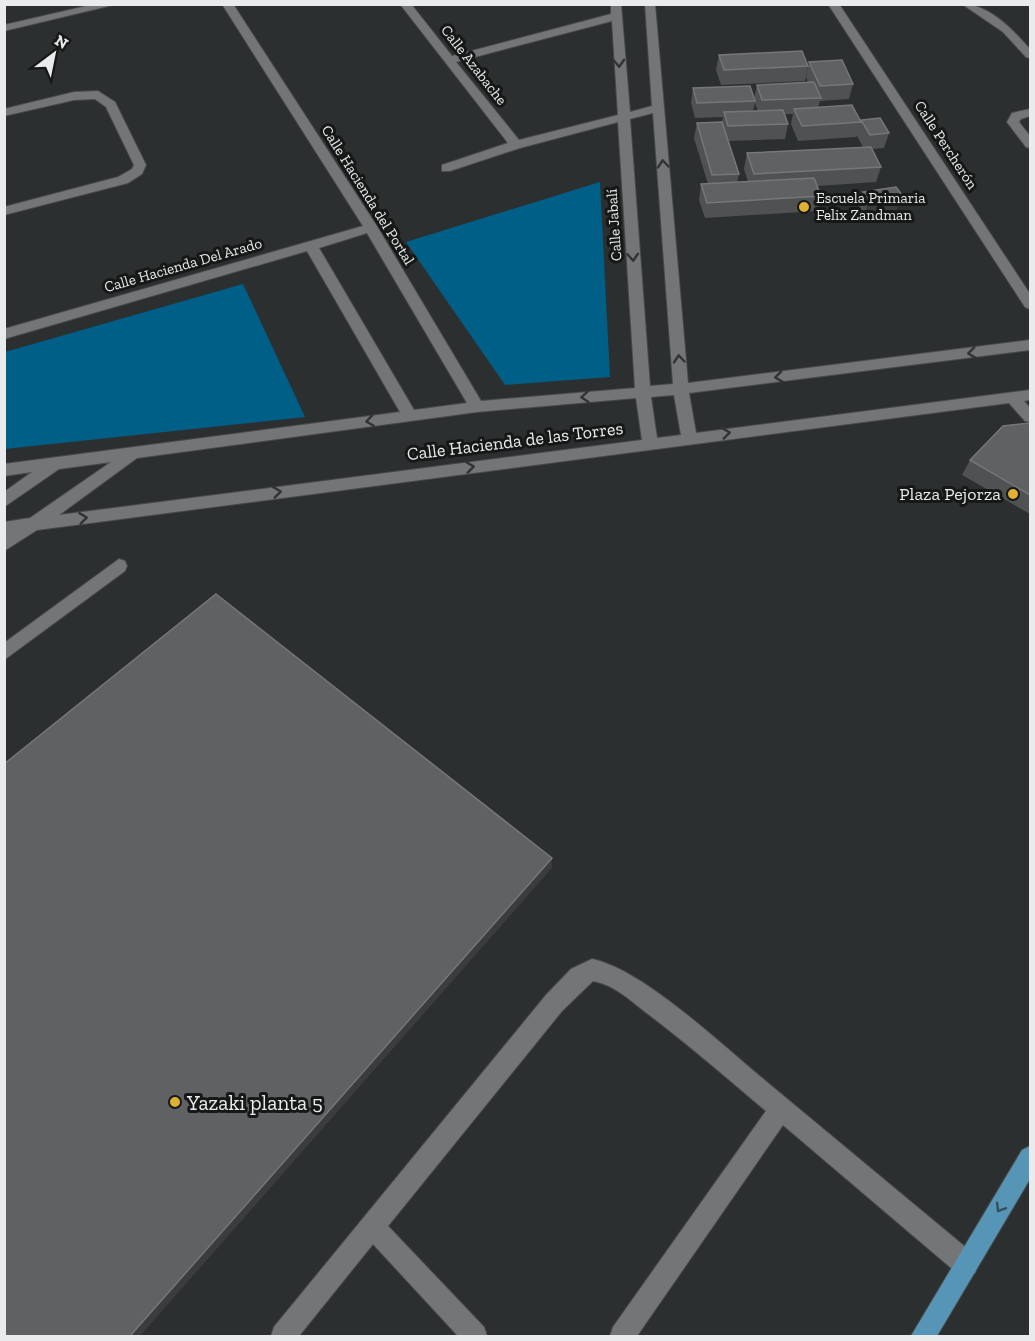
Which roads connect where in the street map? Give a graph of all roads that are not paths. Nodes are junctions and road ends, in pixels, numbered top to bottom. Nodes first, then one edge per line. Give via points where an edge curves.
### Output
1 (111, 4) edge
2 (227, 4) edge
3 (405, 4) edge
4 (650, 4) edge
5 (833, 4) edge
6 (967, 4) edge
7 (616, 10) edge
8 (4, 28) edge
9 (1028, 50) edge
10 (449, 60) junction
11 (658, 108) junction
12 (4, 113) edge
13 (1030, 113) edge
14 (622, 116) junction
15 (1030, 144) edge
16 (516, 145) junction
17 (446, 168) dead end
18 (4, 211) edge
19 (371, 228) junction
20 (311, 246) junction
21 (1030, 304) edge
22 (4, 334) edge
23 (1030, 345) edge
24 (681, 389) junction
25 (643, 393) junction
26 (1030, 395) edge
27 (1012, 397) junction
28 (477, 407) junction
29 (410, 416) junction
30 (1030, 417) edge
31 (689, 437) junction
32 (650, 443) junction
33 (133, 454) junction
34 (55, 464) junction
35 (4, 471) edge
36 (4, 501) edge
37 (33, 525) junction
38 (4, 528) edge
39 (4, 545) edge
40 (119, 566) dead end
41 (4, 653) edge
42 (781, 1109) junction
43 (1030, 1158) edge
44 (373, 1227) junction
45 (966, 1264) junction
46 (282, 1336) edge
47 (475, 1336) edge
48 (622, 1336) edge
49 (923, 1336) edge

1 - 8 street
2 - 19 street, Calle Hacienda del Portal
3 - 10 street, Calle Azabache
4 - 11 street
5 - 21 street, Calle Percherón
6 - 9 street via 1007,30
7 - 10 street
7 -> 14 street, Calle Jabalí
10 - 16 street, Calle Azabache
11 - 14 street
24 -> 11 street
12 - 18 street via 74,96 98,95 111,105 140,165 138,171 123,180
13 - 15 street via 1016,116 1013,122
14 - 16 street
14 -> 25 street, Calle Jabalí
16 - 17 street
19 - 20 street, Calle Hacienda Del Arado
19 - 28 street, Calle Hacienda del Portal
20 - 22 street, Calle Hacienda Del Arado
20 - 29 street
23 -> 24 street, Calle Hacienda de las Torres
24 - 25 street, Calle Hacienda de las Torres
24 - 31 street
25 -> 28 street, Calle Hacienda de las Torres
25 - 32 street, Calle Jabalí
26 - 27 street, Calle Hacienda de las Torres
27 - 30 street
31 -> 27 street, Calle Hacienda de las Torres
28 - 29 street, Calle Hacienda de las Torres
29 -> 33 street, Calle Hacienda de las Torres
31 - 32 street, Calle Hacienda de las Torres
37 -> 32 street, Calle Hacienda de las Torres
33 - 34 street, Calle Hacienda de las Torres
33 - 37 street
34 - 35 street, Calle Hacienda de las Torres
34 - 36 street
37 - 38 street, Calle Hacienda de las Torres
37 - 39 street
40 - 41 street
42 - 44 street via 626,984 608,973 592,970 579,977 554,1002
42 - 45 street
42 - 48 street
43 -> 45 main road
44 - 46 street
44 - 47 street
45 - 49 main road

